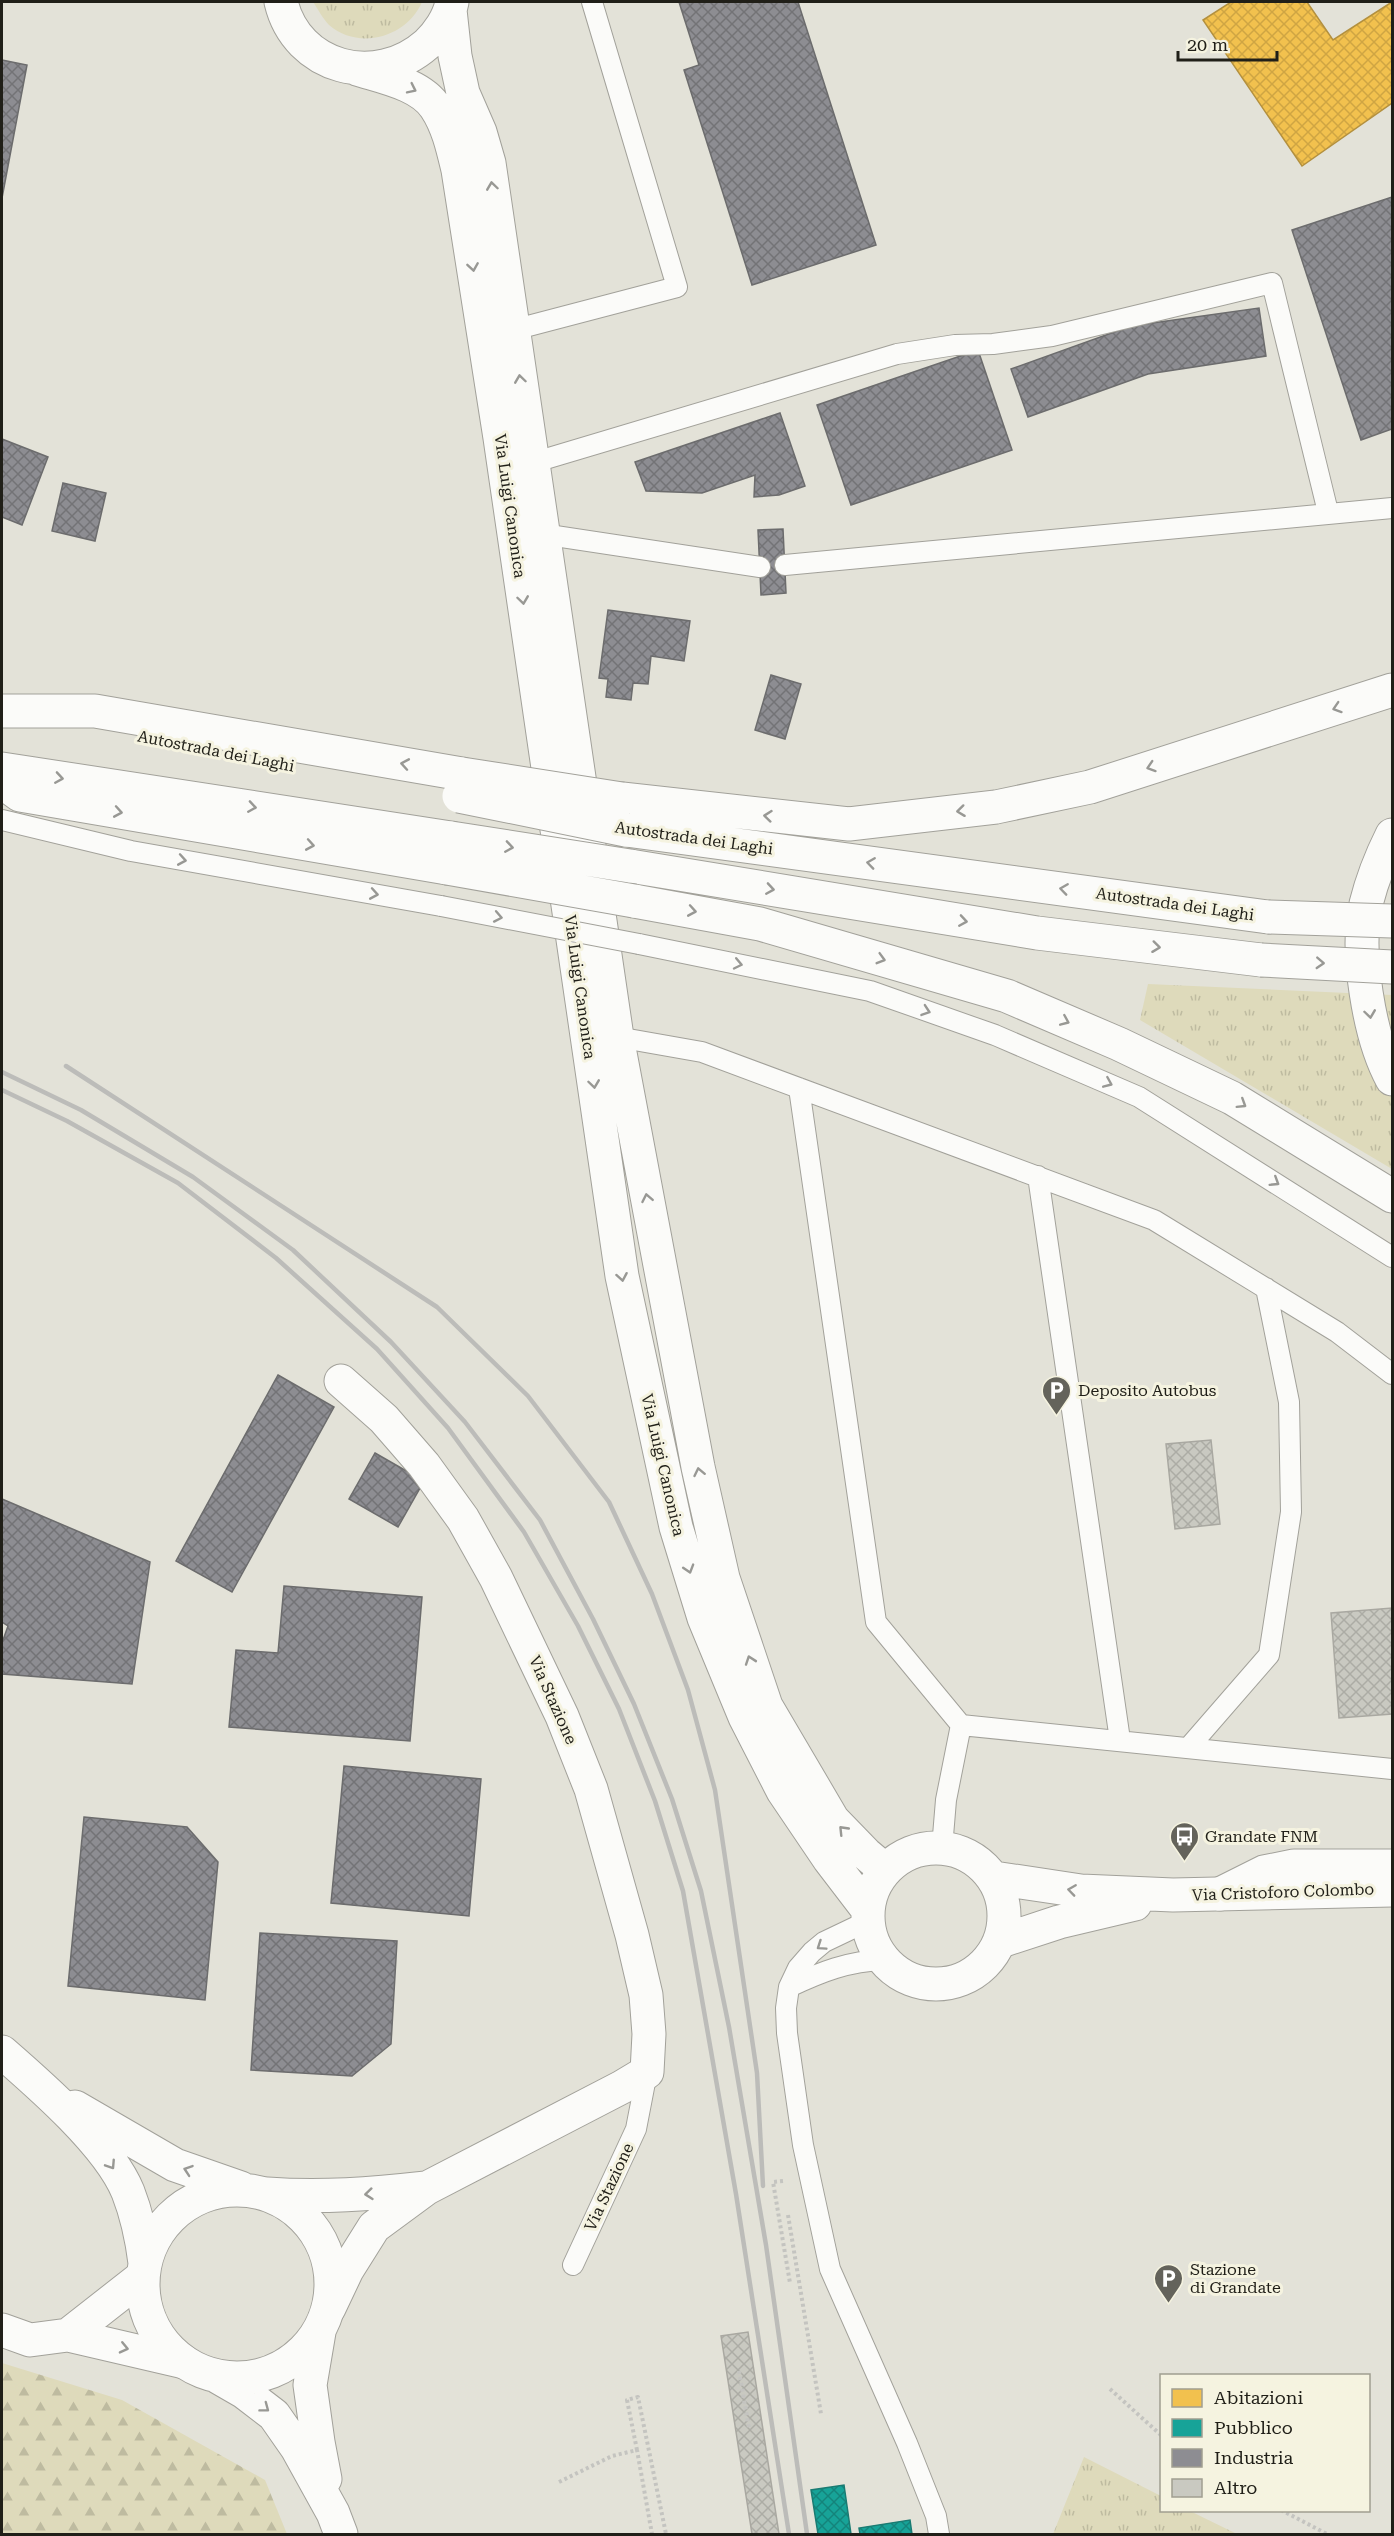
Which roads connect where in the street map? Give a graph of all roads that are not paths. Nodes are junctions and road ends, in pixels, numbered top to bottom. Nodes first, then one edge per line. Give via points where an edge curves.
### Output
1 (592, 2) edge
2 (280, 6) edge
3 (451, 6) edge
4 (357, 69) junction
5 (513, 330) junction
6 (532, 463) junction
7 (1392, 507) edge
8 (1328, 512) junction
9 (542, 534) junction
10 (784, 565) dead end
11 (760, 567) dead end
12 (1392, 690) edge
13 (2, 711) edge
14 (2, 769) edge
15 (2, 782) edge
16 (624, 815) junction
17 (2, 820) edge
18 (1392, 835) edge
19 (449, 853) junction
20 (1392, 921) edge
21 (1392, 967) edge
22 (617, 1037) junction
23 (1392, 1078) edge
24 (799, 1088) junction
25 (1038, 1176) junction
26 (1392, 1196) edge
27 (1392, 1257) edge
28 (1266, 1288) junction
29 (1392, 1374) edge
30 (341, 1381) dead end
31 (961, 1725) junction
32 (1120, 1740) junction
33 (1189, 1747) junction
34 (1392, 1769) edge
35 (942, 1848) junction
36 (1392, 1851) edge
37 (1294, 1866) junction
38 (1392, 1866) edge
39 (885, 1870) junction
40 (994, 1878) junction
41 (1392, 1890) edge
42 (1220, 1894) junction
43 (1173, 1895) junction
44 (868, 1916) junction
45 (1001, 1941) junction
46 (884, 1960) junction
47 (789, 1987) junction
48 (2, 2052) edge
49 (647, 2072) junction
50 (45, 2089) junction
51 (428, 2188) junction
52 (255, 2192) junction
53 (573, 2265) dead end
54 (144, 2270) junction
55 (324, 2320) junction
56 (2, 2330) edge
57 (68, 2335) junction
58 (184, 2362) junction
59 (216, 2377) junction
60 (337, 2524) edge
61 (939, 2535) edge

1 - 5 lane via 677,287
2 - 4 main road via 303,42 327,61
3 - 4 main road via 436,37 412,57 388,67
5 -> 3 main road, Via Luigi Canonica via 489,163 463,93
4 -> 44 main road, Via Luigi Canonica via 419,92 436,107 458,170 622,1276 676,1527 704,1618 745,1717 783,1791
6 -> 5 main road, Via Luigi Canonica
6 - 8 lane via 897,354 1052,336 1272,283
6 - 9 main road, Via Luigi Canonica
7 - 8 lane
8 - 10 lane
9 - 11 lane
9 - 22 main road, Via Luigi Canonica
12 -> 16 main road via 1090,787 996,807 849,824
16 -> 13 main road, Autostrada dei Laghi, bridge
14 -> 19 main road
15 -> 19 main road via 20,795
20 -> 16 main road, Autostrada dei Laghi, bridge via 1268,917
17 -> 27 lane, bridge via 131,851 441,906 870,992 995,1035 1139,1097
18 -> 23 main road via 1366,906 1362,952 1371,1023
19 -> 21 main road, bridge via 630,866 1037,933 1262,960
19 -> 26 main road, bridge via 634,900 760,924 1007,996 1232,1098
22 - 24 lane via 702,1052
39 -> 22 main road, Via Luigi Canonica via 833,1820 766,1706 723,1578 698,1467
24 - 25 lane
24 - 31 lane via 876,1622
25 - 28 lane via 1154,1220
25 - 32 lane
28 - 29 lane via 1337,1332
28 - 33 lane via 1289,1402 1291,1512 1269,1655
30 - 49 main road, Via Stazione via 384,1419 463,1519 562,1716 591,1789 646,1995
31 - 32 lane
31 - 35 lane via 946,1800
32 - 33 lane
33 - 34 lane
35 - 39 main road via 921,1849 901,1857
35 - 40 main road via 962,1852
36 - 37 lane
37 - 38 main road
37 - 42 main road via 1264,1872
39 - 44 main road via 873,1889
43 -> 40 main road, Via Cristoforo Colombo via 1081,1891
40 - 45 main road via 1005,1919
41 - 42 main road, Via Cristoforo Colombo
42 - 43 main road, Via Cristoforo Colombo
43 - 45 main road, Via Cristoforo Colombo via 1059,1922
44 - 46 main road, Via Luigi Canonica via 876,1948
44 -> 47 lane via 812,1952
45 - 46 main road, Via Luigi Canonica via 976,1972 939,1985 908,1979
46 - 47 lane via 860,1960 829,1968
47 - 61 lane via 787,2033 802,2145 830,2269 907,2443 936,2516
48 - 50 main road
49 - 51 main road
49 - 53 lane, Via Stazione via 636,2129
52 -> 50 main road via 176,2165
50 -> 54 main road via 103,2153 127,2190 140,2228
51 -> 52 main road via 341,2196
51 - 55 main road via 374,2227 346,2270
52 - 54 main road via 219,2192 197,2199 173,2216 154,2240
52 - 55 main road via 286,2204 305,2219 323,2244 331,2273
54 - 57 main road
54 - 58 main road via 150,2319 164,2344
55 - 59 main road via 303,2352 285,2367 251,2378
55 - 60 main road via 310,2385 318,2442
56 - 57 main road via 30,2340
57 -> 58 main road
58 - 59 main road
59 -> 60 main road via 274,2415 297,2448

